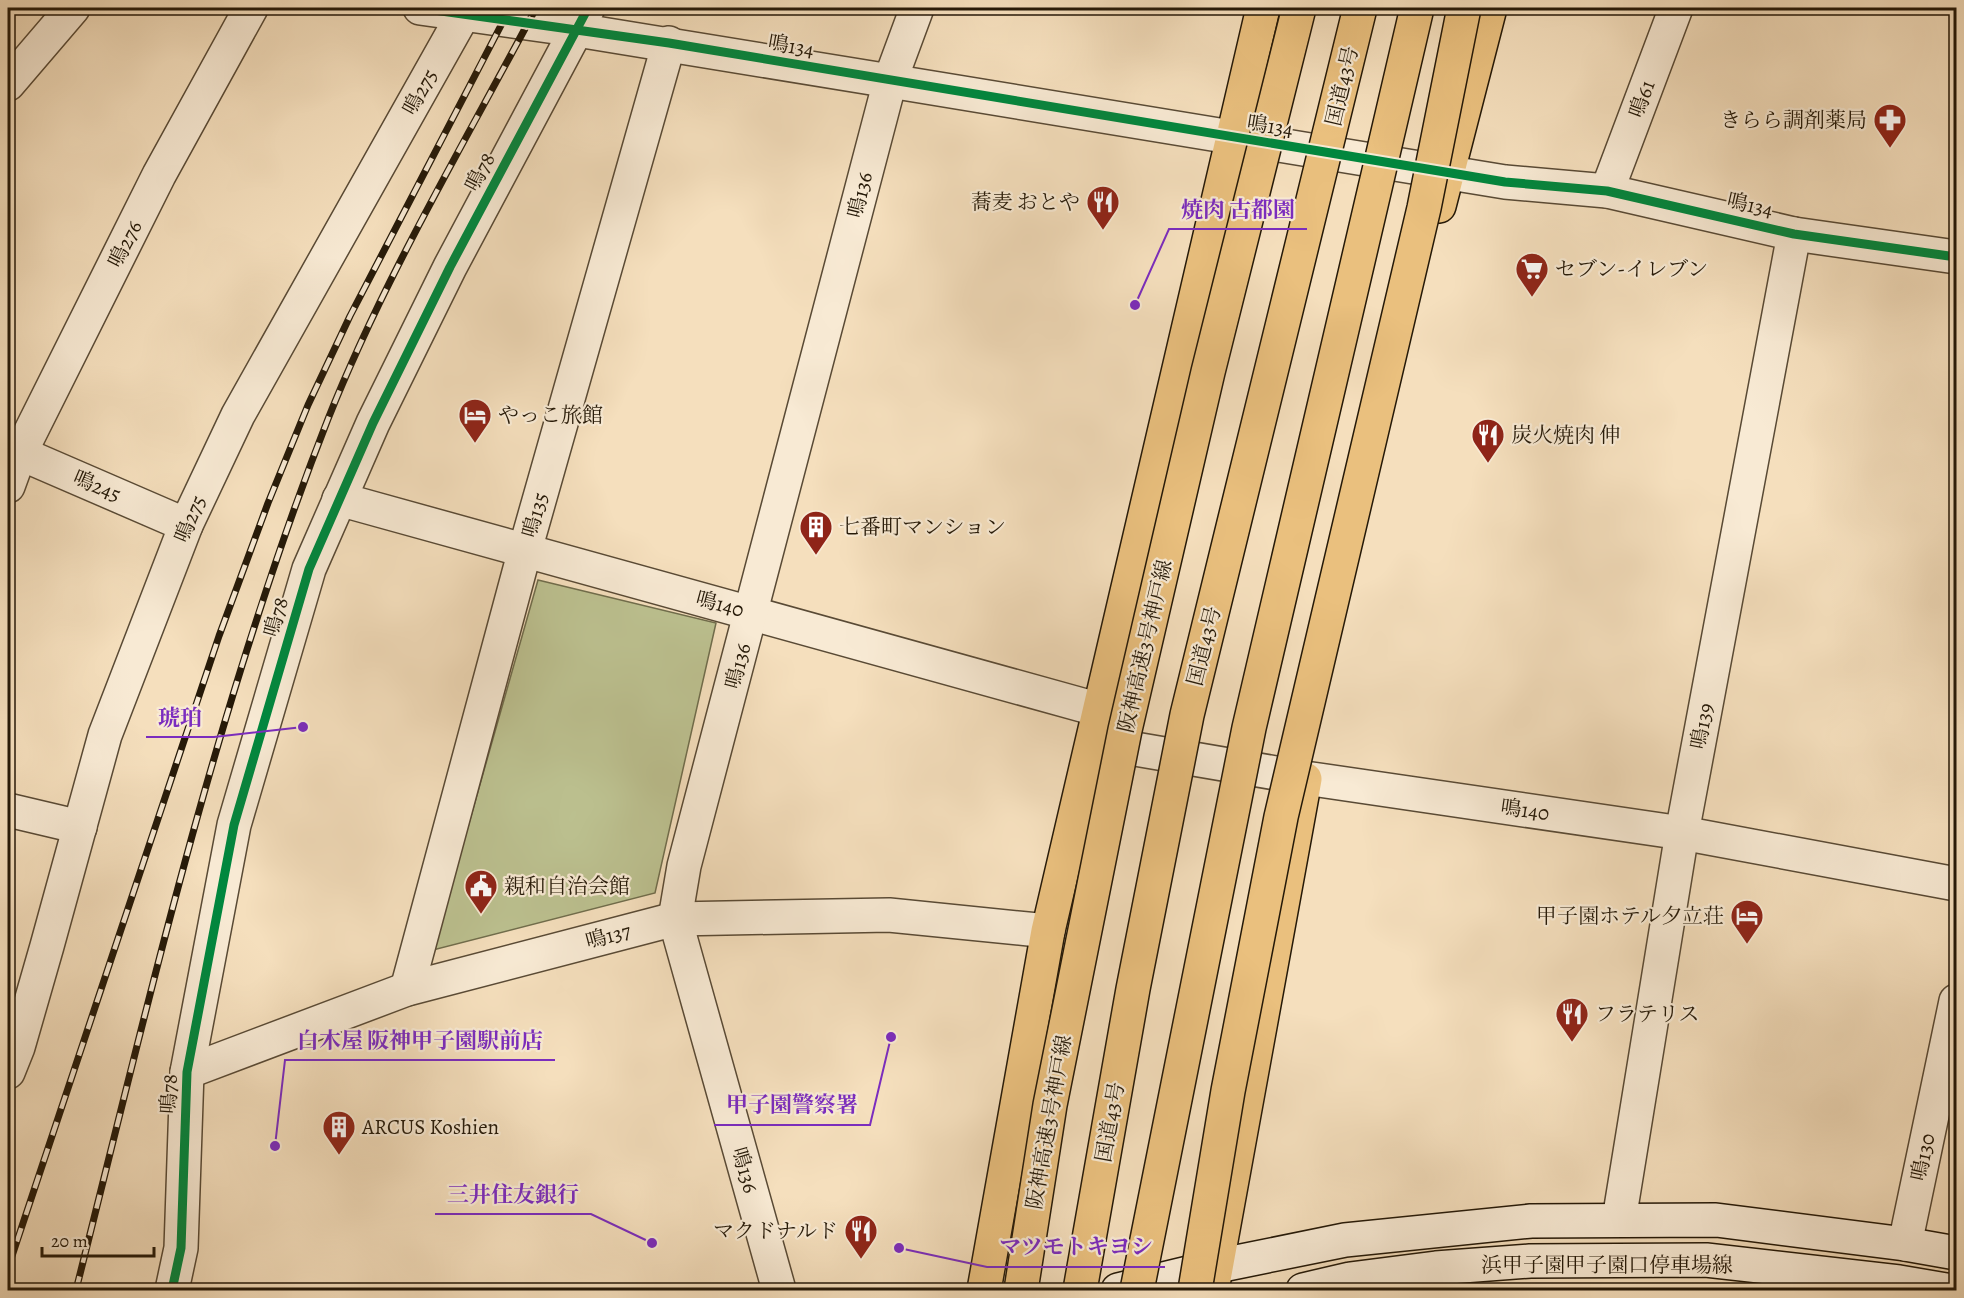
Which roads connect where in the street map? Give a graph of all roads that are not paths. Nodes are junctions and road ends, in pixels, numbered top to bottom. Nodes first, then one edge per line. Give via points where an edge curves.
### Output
1 (73, 8) edge
2 (251, 8) edge
3 (420, 8) edge
4 (918, 8) edge
5 (1263, 8) edge
6 (1299, 8) edge
7 (1360, 8) edge
8 (1417, 8) edge
9 (1464, 8) edge
10 (1490, 8) edge
11 (1676, 8) edge
12 (465, 12) edge
13 (582, 19) edge
14 (669, 43) junction
15 (890, 81) junction
16 (8, 84) edge
17 (1231, 138) junction
18 (1447, 173) junction
19 (1607, 190) junction
20 (1794, 234) junction
21 (1956, 257) edge
22 (14, 451) edge
23 (8, 486) edge
24 (339, 499) junction
25 (186, 525) junction
26 (525, 550) junction
27 (752, 613) junction
28 (1096, 726) junction
29 (1305, 778) junction
30 (8, 810) edge
31 (80, 827) junction
32 (1682, 833) junction
33 (1956, 884) edge
34 (675, 919) junction
35 (1048, 931) junction
36 (407, 989) junction
37 (1956, 1001) edge
38 (8, 1072) edge
39 (187, 1072) junction
40 (1619, 1220) junction
41 (1905, 1244) junction
42 (1956, 1253) edge
43 (1214, 1278) edge
44 (172, 1290) edge
45 (779, 1290) edge
46 (984, 1290) edge
47 (1022, 1290) edge
48 (1080, 1290) edge
49 (1119, 1290) edge
50 (1137, 1290) edge
51 (1195, 1290) edge
52 (1303, 1290) edge
53 (1947, 1290) edge

1 - 16 street
2 - 22 street, 鳴276
3 - 12 street, 鳴134
4 - 15 street, 鳴136
5 - 17 highway
6 - 47 highway, 阪神高速3号神戸線, bridge via 1125,730 1050,1105
7 - 48 highway, 国道43号, bridge via 1187,715
8 - 50 highway, bridge via 1249,728
9 - 51 highway, bridge via 1424,208 1281,817 1228,1091
10 - 18 highway
11 - 19 street, 鳴61
12 - 13 street, 鳴134
12 - 25 street, 鳴275 via 238,415
13 - 14 street, 鳴134
13 - 24 street, 鳴78 via 450,267
14 - 15 street, 鳴134
14 - 26 street, 鳴135
15 - 17 street, 鳴134
15 - 27 street, 鳴136
17 - 18 street, 鳴134
17 - 28 highway
18 - 19 street, 鳴134
18 - 29 highway
19 - 20 street, 鳴134
20 - 21 street, 鳴134
20 - 32 street, 鳴139
22 - 23 street, 鳴276
22 - 25 street, 鳴245
24 - 26 street, 鳴140
24 - 39 street, 鳴78 via 309,569 234,825
25 - 31 street, 鳴275 via 105,735
26 - 27 street, 鳴140
26 - 36 street, 鳴135
27 - 28 street, 鳴140
27 - 34 street, 鳴136 via 684,866
28 - 29 street, 鳴140
28 - 35 highway
29 - 32 street, 鳴140
29 - 43 highway
30 - 31 street
31 - 38 street, 鳴275
32 - 33 street, 鳴140
32 - 40 street, 鳴139
34 - 35 street, 鳴137 via 889,915
34 - 36 street, 鳴137
34 - 45 street, 鳴136
35 - 46 highway
36 - 39 street, 鳴137
37 - 41 street, 鳴130
39 - 44 street, 鳴78 via 181,1248
40 - 41 street, 浜甲子園甲子園口停車場線 via 1716,1220
40 - 43 street, 浜甲子園甲子園口停車場線 via 1532,1221 1345,1240
41 - 42 street, 浜甲子園甲子園口停車場線
43 - 49 street, 浜甲子園甲子園口停車場線
52 - 53 street, 浜甲子園甲子園口停車場線 via 1350,1279 1436,1268 1530,1261 1706,1260

